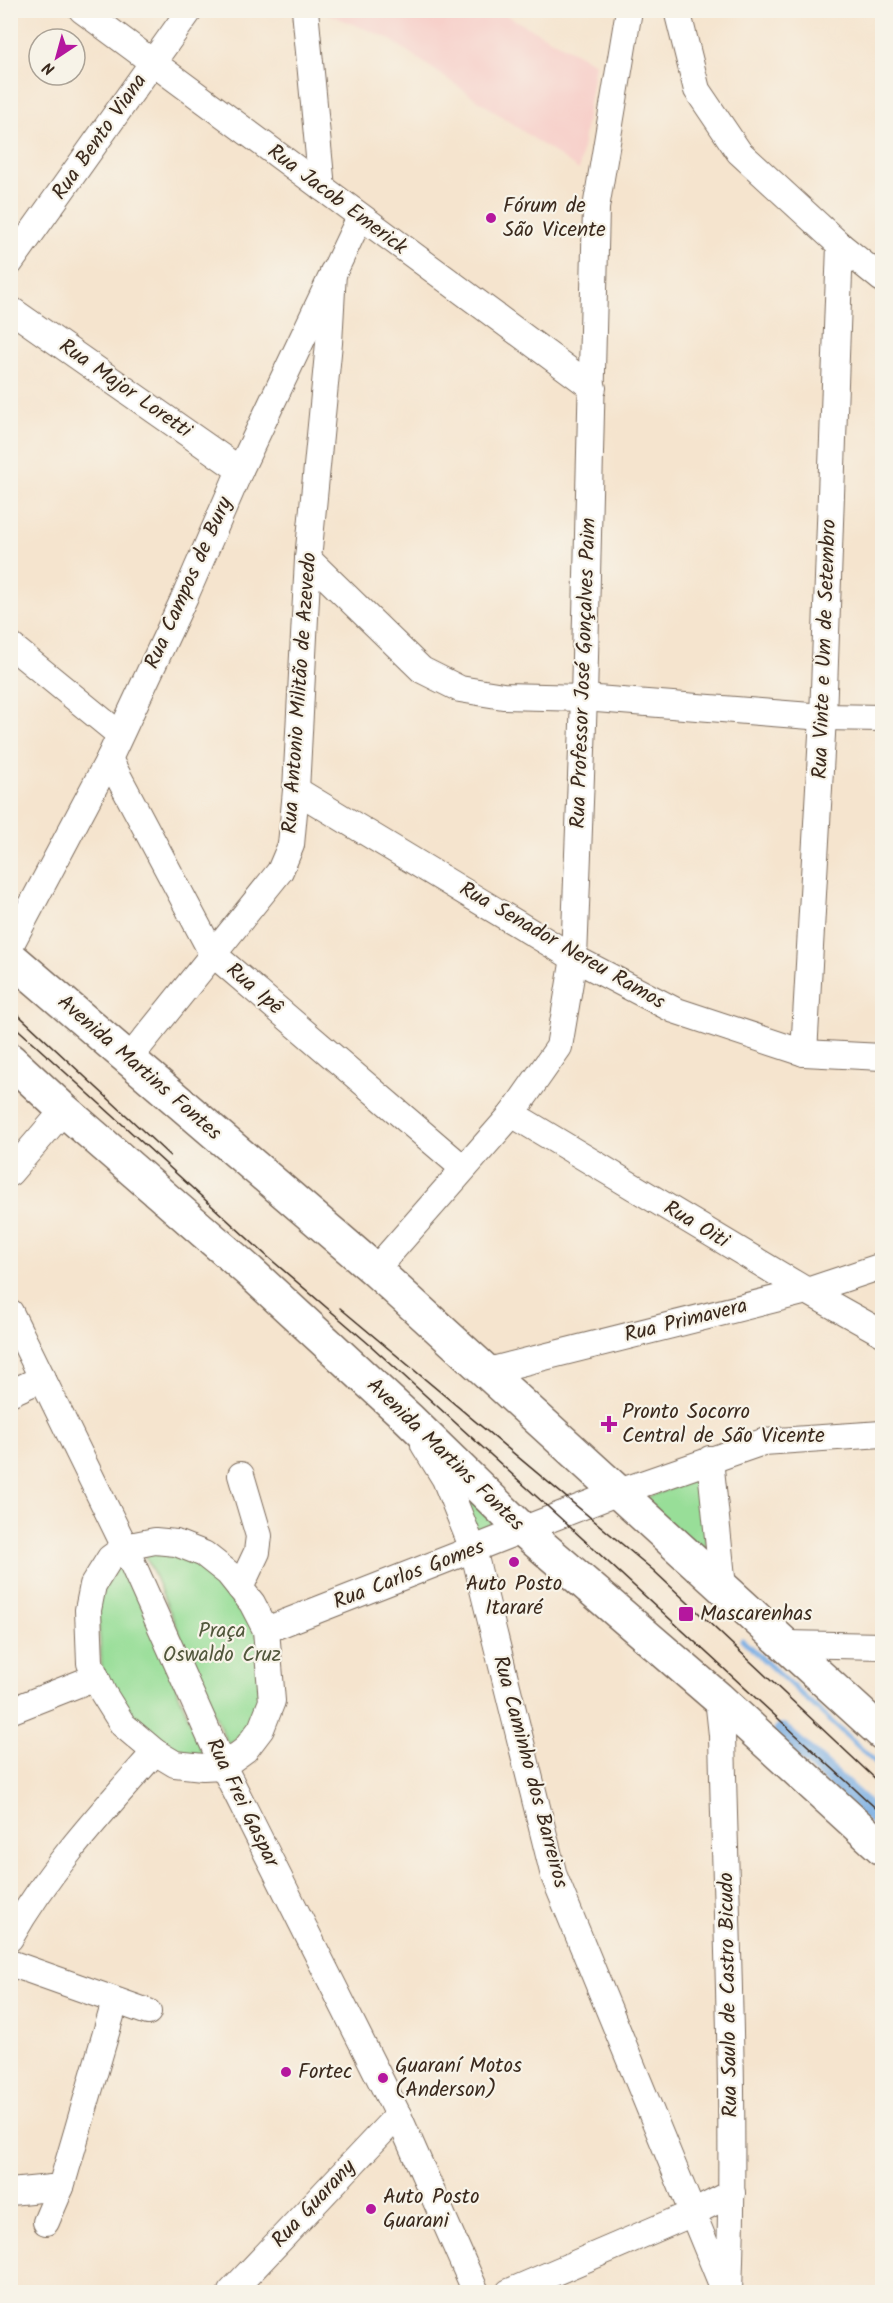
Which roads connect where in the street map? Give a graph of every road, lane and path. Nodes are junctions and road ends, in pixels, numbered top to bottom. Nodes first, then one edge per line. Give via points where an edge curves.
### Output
1 (82, 10) edge
2 (190, 10) edge
3 (305, 10) edge
4 (629, 10) edge
5 (677, 10) edge
6 (153, 63) junction
7 (322, 188) junction
8 (360, 217) junction
9 (840, 245) junction
10 (10, 262) edge
11 (333, 272) junction
12 (882, 279) edge
13 (10, 309) edge
14 (592, 388) junction
15 (240, 470) junction
16 (309, 559) junction
17 (10, 645) edge
18 (584, 698) junction
19 (823, 717) junction
20 (882, 718) edge
21 (119, 734) junction
22 (109, 759) junction
23 (296, 790) junction
24 (10, 946) edge
25 (212, 952) junction
26 (10, 957) edge
27 (574, 958) junction
28 (804, 1053) junction
29 (882, 1058) edge
30 (10, 1060) edge
31 (128, 1060) junction
32 (64, 1110) junction
33 (512, 1114) junction
34 (463, 1168) junction
35 (10, 1173) edge
36 (882, 1266) edge
37 (375, 1270) junction
38 (807, 1291) junction
39 (10, 1312) edge
40 (882, 1333) edge
41 (488, 1371) junction
42 (43, 1378) junction
43 (10, 1394) edge
44 (408, 1418) junction
45 (882, 1434) edge
46 (710, 1459) junction
47 (241, 1475) dead end
48 (619, 1492) junction
49 (523, 1530) junction
50 (125, 1547) junction
51 (473, 1550) junction
52 (723, 1587) junction
53 (240, 1588) junction
54 (266, 1630) junction
55 (786, 1644) junction
56 (882, 1646) edge
57 (96, 1677) junction
58 (718, 1698) junction
59 (10, 1711) edge
60 (882, 1733) edge
61 (155, 1752) junction
62 (223, 1766) junction
63 (882, 1848) edge
64 (10, 1938) edge
65 (10, 1963) edge
66 (115, 2002) junction
67 (148, 2012) dead end
68 (398, 2115) junction
69 (61, 2187) junction
70 (10, 2192) edge
71 (732, 2193) junction
72 (693, 2213) junction
73 (46, 2222) dead end
74 (231, 2292) edge
75 (476, 2292) edge
76 (508, 2292) edge
77 (727, 2292) edge

1 - 6 street, Rua Jacob Emerick
2 - 6 street, Rua Bento Viana
3 - 7 street
4 - 14 street, Rua Professor José Gonçalves Paim via 596,208
5 - 9 street via 697,90 739,152
6 - 7 street, Rua Jacob Emerick
6 - 10 street, Rua Bento Viana
7 - 8 street, Rua Jacob Emerick
8 - 11 street, Rua Campos de Bury
8 - 14 street, Rua Jacob Emerick
9 - 12 street
9 - 19 street, Rua Vinte e Um de Setembro
11 - 15 street, Rua Campos de Bury
11 - 16 street, Rua Antonio Militão de Azevedo
13 - 15 street, Rua Major Loretti
14 - 18 street, Rua Professor José Gonçalves Paim
15 - 21 street, Rua Campos de Bury via 188,592
16 - 18 street via 422,670 460,689 504,696
16 - 23 street, Rua Antonio Militão de Azevedo
17 - 21 street
18 - 19 street
18 - 27 street, Rua Professor José Gonçalves Paim
19 - 20 street
19 - 28 street, Rua Vinte e Um de Setembro
21 - 22 street, Rua Campos de Bury
22 - 24 street, Rua Campos de Bury
22 - 25 street, Rua Ipê
23 - 25 street, Rua Antonio Militão de Azevedo via 291,845 280,871
23 - 27 street, Rua Senador Nereu Ramos
25 - 31 street, Rua Antonio Militão de Azevedo
25 - 34 street, Rua Ipê
26 - 31 main road, Avenida Martins Fontes
27 - 28 street, Rua Senador Nereu Ramos via 674,1010
27 - 33 street, Rua Professor José Gonçalves Paim via 559,1047
28 - 29 street, Rua Senador Nereu Ramos
30 - 32 main road, Avenida Martins Fontes
31 - 37 main road, Avenida Martins Fontes
32 - 35 street
32 - 44 main road, Avenida Martins Fontes via 250,1272
33 - 34 street, Rua Professor José Gonçalves Paim
33 - 38 street, Rua Oiti
34 - 37 street, Rua Professor José Gonçalves Paim
36 - 38 street, Rua Primavera
37 - 41 main road, Avenida Martins Fontes
38 - 40 street, Rua Oiti
38 - 41 street, Rua Primavera
39 - 42 street, Rua Frei Gaspar
41 - 48 main road, Avenida Martins Fontes
42 - 43 street
42 - 50 street, Rua Frei Gaspar
44 - 49 main road, Avenida Martins Fontes
44 - 51 street, Rua Caminho dos Barreiros via 445,1479
45 - 46 street, Rua Carlos Gomes via 763,1442
46 - 48 street, Rua Carlos Gomes
46 - 52 street
47 - 53 street via 259,1536 257,1552
48 - 49 street, Rua Carlos Gomes
48 - 52 main road, Avenida Martins Fontes
49 - 51 street, Rua Carlos Gomes
49 - 58 main road, Avenida Martins Fontes
50 - 53 street via 155,1541 176,1542 204,1554
50 - 57 street via 110,1558 93,1585 88,1638 90,1663
50 - 62 street, Rua Frei Gaspar
51 - 54 street, Rua Carlos Gomes
51 - 72 street, Rua Caminho dos Barreiros via 554,1876
52 - 55 main road, Avenida Martins Fontes
53 - 54 street
54 - 62 street via 272,1701 261,1729 245,1750
55 - 56 street
55 - 60 main road, Avenida Martins Fontes
57 - 59 street
57 - 61 street via 123,1725
58 - 63 main road, Avenida Martins Fontes
58 - 71 street, Rua Saulo de Castro Bicudo via 728,1912
61 - 62 street via 175,1764
61 - 64 street via 57,1867
62 - 68 street, Rua Frei Gaspar
65 - 66 street
66 - 67 street
66 - 69 street
68 - 74 street, Rua Guarany
68 - 75 street, Rua Frei Gaspar
69 - 70 street
69 - 73 street
71 - 72 street
71 - 77 street, Rua Saulo de Castro Bicudo
72 - 76 street
72 - 77 street, Rua Caminho dos Barreiros

